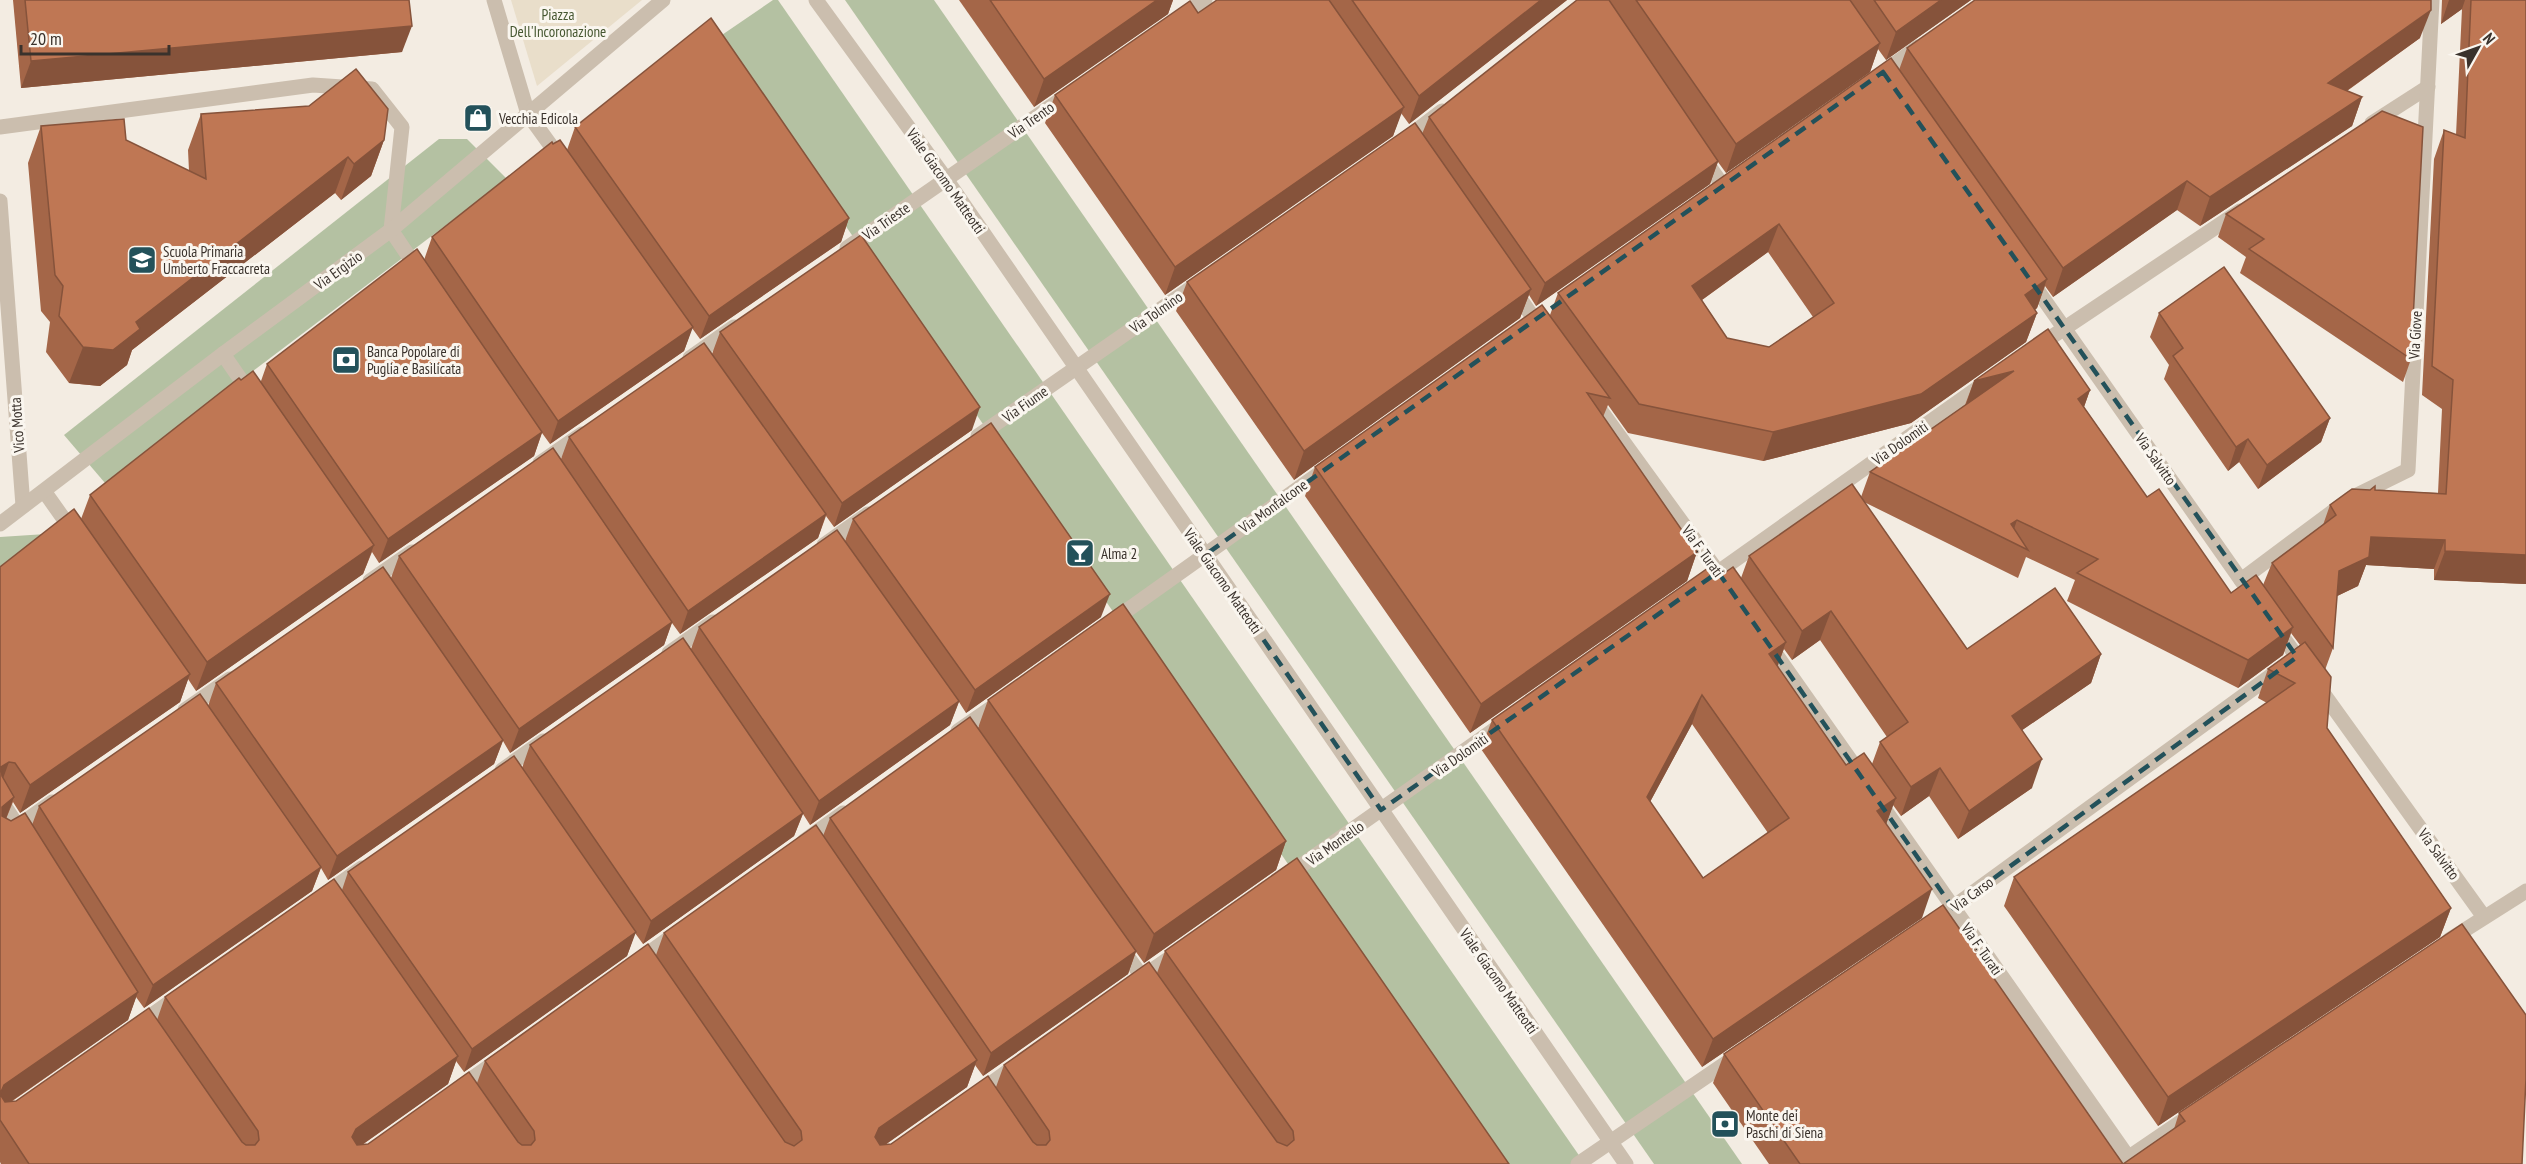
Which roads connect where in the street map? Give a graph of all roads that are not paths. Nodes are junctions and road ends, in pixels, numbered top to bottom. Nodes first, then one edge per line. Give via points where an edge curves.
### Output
1 (494, 0) edge
2 (663, 0) edge
3 (816, 0) edge
4 (1204, 0) edge
5 (2432, 0) edge
6 (1166, 27) edge
7 (1931, 39) edge
8 (1864, 85) edge
9 (1080, 86) edge
10 (2427, 87) junction
11 (1453, 102) edge
12 (528, 114) junction
13 (0, 127) edge
14 (2359, 132) edge
15 (1696, 147) edge
16 (1388, 152) edge
17 (569, 171) edge
18 (946, 179) junction
19 (1723, 186) edge
20 (0, 201) edge
21 (2250, 204) edge
22 (392, 231) junction
23 (831, 259) edge
24 (2024, 271) edge
25 (1212, 273) edge
26 (1508, 282) edge
27 (432, 290) edge
28 (746, 319) edge
29 (2064, 327) junction
30 (1548, 338) edge
31 (223, 354) junction
32 (2025, 355) edge
33 (680, 365) edge
34 (1076, 368) junction
35 (1996, 375) edge
36 (1582, 385) edge
37 (263, 412) edge
38 (594, 425) edge
39 (968, 444) edge
40 (1341, 458) edge
41 (528, 471) edge
42 (44, 491) junction
43 (880, 505) edge
44 (23, 506) junction
45 (0, 524) edge
46 (424, 544) edge
47 (84, 549) edge
48 (812, 553) edge
49 (1205, 555) junction
50 (1718, 572) junction
51 (2241, 580) junction
52 (357, 590) edge
53 (1731, 591) edge
54 (1680, 599) edge
55 (725, 614) edge
56 (1758, 630) edge
57 (1099, 631) edge
58 (2296, 657) junction
59 (658, 661) edge
60 (241, 671) edge
61 (1012, 692) edge
62 (1516, 715) edge
63 (174, 718) edge
64 (555, 733) edge
65 (946, 740) edge
66 (489, 779) edge
67 (67, 792) edge
68 (0, 799) edge
69 (854, 806) edge
70 (1381, 810) junction
71 (18, 826) junction
72 (0, 839) edge
73 (31, 846) edge
74 (789, 852) edge
75 (374, 860) edge
76 (1276, 884) edge
77 (2526, 891) edge
78 (306, 907) edge
79 (1953, 908) junction
80 (2484, 917) junction
81 (1934, 921) edge
82 (687, 925) edge
83 (1108, 929) edge
84 (1190, 944) edge
85 (2435, 950) edge
86 (621, 972) edge
87 (1142, 977) junction
88 (190, 988) edge
89 (1123, 991) edge
90 (1156, 996) edge
91 (122, 1036) edge
92 (1748, 1048) edge
93 (508, 1052) edge
94 (1028, 1057) edge
95 (443, 1099) edge
96 (961, 1104) edge
97 (2208, 1104) edge
98 (1611, 1142) junction
99 (2127, 1162) edge
100 (1578, 1164) edge
101 (1626, 1164) edge

1 - 12 street
2 - 12 street, Via Ergizio
3 - 18 street, Viale Giacomo Matteotti
4 - 6 street
5 - 10 street, Via Giove
7 - 8 street
9 - 18 street, Via Trento
10 - 14 street
10 - 51 street, Via Giove via 2408,470 2351,498
11 - 16 street
12 - 17 street
12 - 22 street, Via Ergizio
13 - 22 street via 313,85 372,89 402,127
15 - 19 street
18 - 23 street, Via Trieste
18 - 34 street, Viale Giacomo Matteotti
20 - 44 street, Vico Motta
21 - 29 street
22 - 27 street
22 - 31 street, Via Ergizio
24 - 29 street, Via Salvitto
25 - 34 street, Via Tolmino
26 - 30 street
28 - 33 street
29 - 32 street
29 - 51 street, Via Salvitto
31 - 37 street
31 - 42 street, Via Ergizio
34 - 39 street, Via Fiume
34 - 49 street, Viale Giacomo Matteotti
35 - 50 street, Via Dolomiti
36 - 50 street, Via F. Turati
38 - 41 street
40 - 49 street, Via Monfalcone
42 - 44 street, Via Ergizio
42 - 47 street
43 - 48 street
44 - 45 street, Via Ergizio
46 - 52 street
49 - 57 street, Via Monfalcone
49 - 70 street, Viale Giacomo Matteotti
50 - 53 street, Via F. Turati
50 - 54 street, Via Dolomiti
51 - 58 street, Via Salvitto
55 - 59 street
56 - 79 street, Via F. Turati
58 - 79 street, Via Carso
58 - 80 street, Via Salvitto
60 - 63 street
61 - 65 street
62 - 70 street, Via Dolomiti
64 - 66 street
67 - 71 street
68 - 71 street
69 - 74 street
70 - 76 street, Via Montello
70 - 98 street, Viale Giacomo Matteotti
71 - 72 street
71 - 73 street
75 - 78 street
77 - 80 street
79 - 81 street, Via Carso
79 - 99 street, Via F. Turati
80 - 85 street
82 - 86 street
83 - 87 street
84 - 87 street
87 - 89 street
87 - 90 street
88 - 91 street
92 - 98 street
93 - 95 street
94 - 96 street
97 - 99 street
98 - 100 street
98 - 101 street, Viale Giacomo Matteotti

